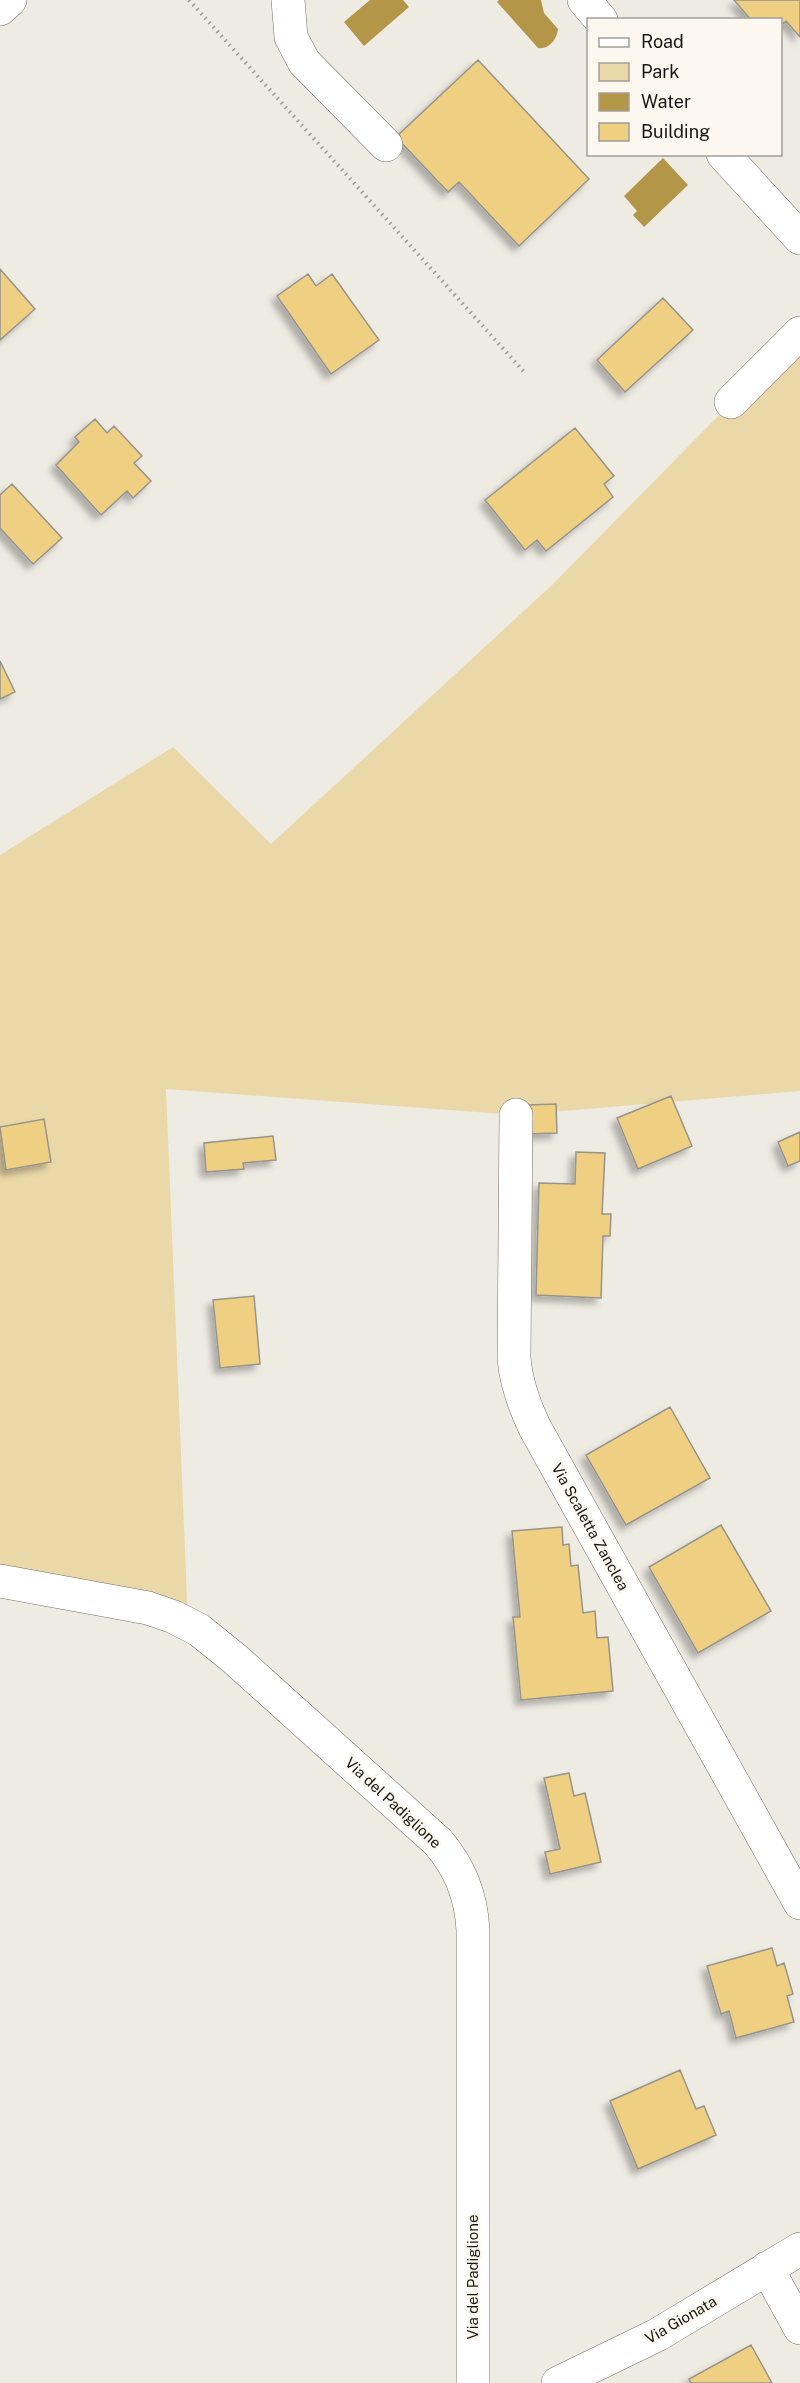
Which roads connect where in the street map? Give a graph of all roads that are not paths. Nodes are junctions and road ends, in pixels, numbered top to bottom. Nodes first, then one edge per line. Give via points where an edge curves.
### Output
1 (10, 0) edge
2 (288, 0) edge
3 (584, 0) edge
4 (0, 9) edge
5 (599, 18) edge
6 (386, 146) dead end
7 (725, 156) edge
8 (800, 238) edge
9 (800, 333) edge
10 (731, 402) dead end
11 (516, 1115) dead end
12 (0, 1581) edge
13 (800, 1903) edge
14 (800, 2248) edge
15 (767, 2268) junction
16 (800, 2328) edge
17 (473, 2383) edge
18 (558, 2383) edge

1 - 4 street
2 - 6 street via 291,37 304,62
3 - 5 street
7 - 8 street
9 - 10 street
11 - 13 street, Via Scaletta Zanclea via 514,1358 523,1401
12 - 17 street, Via del Padiglione via 148,1608 199,1630 438,1842 456,1866 469,1898 473,1930
14 - 15 street, Via Gionata
15 - 16 street
15 - 18 street, Via Gionata via 657,2335

